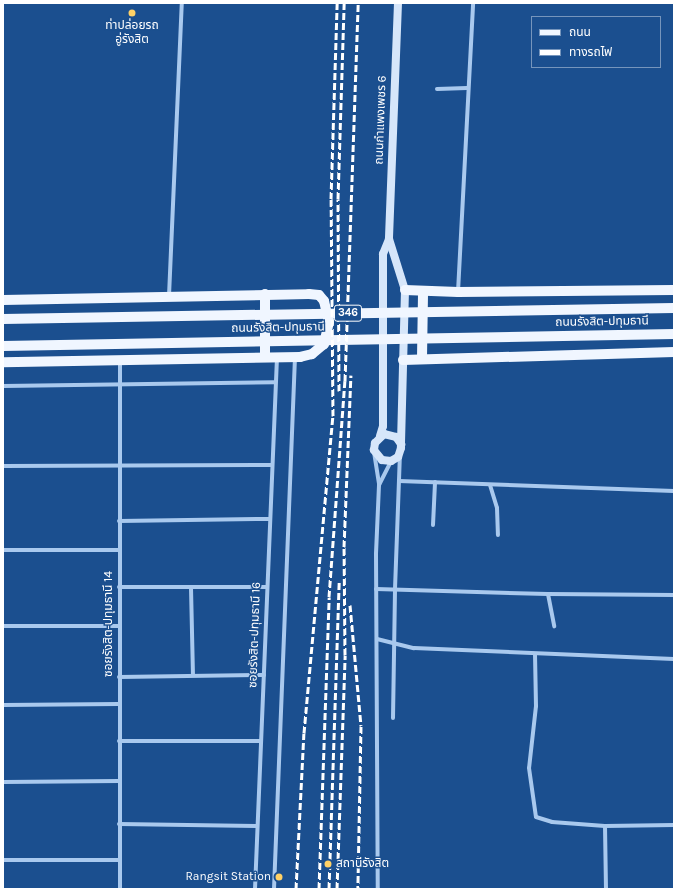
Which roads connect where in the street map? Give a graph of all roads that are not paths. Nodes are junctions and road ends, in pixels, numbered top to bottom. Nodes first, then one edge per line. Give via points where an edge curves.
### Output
1 (182, 3) edge
2 (398, 3) edge
3 (473, 3) edge
4 (437, 88) dead end
5 (467, 88) junction
6 (389, 239) junction
7 (405, 290) junction
8 (674, 290) edge
9 (423, 292) junction
10 (458, 292) junction
11 (265, 294) junction
12 (170, 296) junction
13 (3, 300) edge
14 (674, 308) edge
15 (3, 319) edge
16 (674, 334) edge
17 (3, 346) edge
18 (674, 352) edge
19 (264, 356) junction
20 (277, 356) junction
21 (295, 356) junction
22 (422, 358) junction
23 (120, 359) junction
24 (403, 360) junction
25 (3, 362) edge
26 (275, 382) junction
27 (120, 384) junction
28 (3, 386) edge
29 (380, 436) junction
30 (401, 444) junction
31 (374, 450) junction
32 (401, 453) junction
33 (391, 461) junction
34 (119, 464) junction
35 (271, 464) junction
36 (3, 466) edge
37 (399, 481) junction
38 (435, 482) junction
39 (379, 485) junction
40 (490, 485) junction
41 (674, 491) edge
42 (269, 519) junction
43 (119, 521) junction
44 (433, 525) dead end
45 (498, 535) dead end
46 (3, 550) edge
47 (120, 550) junction
48 (119, 587) junction
49 (266, 587) junction
50 (191, 588) junction
51 (376, 588) junction
52 (395, 589) junction
53 (548, 594) junction
54 (674, 595) edge
55 (3, 626) edge
56 (118, 626) junction
57 (554, 626) dead end
58 (377, 639) junction
59 (394, 643) junction
60 (535, 654) junction
61 (674, 659) edge
62 (193, 675) junction
63 (264, 676) junction
64 (119, 677) junction
65 (119, 704) junction
66 (3, 705) edge
67 (393, 718) dead end
68 (120, 741) junction
69 (261, 741) junction
70 (119, 781) junction
71 (3, 782) edge
72 (119, 824) junction
73 (674, 825) edge
74 (257, 826) junction
75 (605, 826) junction
76 (3, 860) edge
77 (119, 860) junction
78 (120, 889) edge
79 (255, 889) edge
80 (274, 889) edge
81 (378, 889) edge
82 (606, 889) edge

1 - 12 street
2 - 6 main road, ถนนกำแพงเพชร 6
3 - 5 street
4 - 5 street
5 - 10 street
6 - 7 main road, ถนนกำแพงเพชร 6
6 - 29 main road, ถนนกำแพงเพชร 6 via 383,254 384,426
7 - 9 main road
7 - 24 main road, ถนนกำแพงเพชร 6
8 - 10 main road
9 - 10 main road
9 - 22 main road
11 - 12 main road
11 - 19 main road
11 - 21 main road via 318,295 324,301 329,322 324,344 312,354
12 - 13 main road
14 - 15 main road, ถนนรังสิต-ปทุมธานี / 346
16 - 17 main road, ถนนรังสิต-ปทุมธานี / 346
18 - 22 main road
19 - 20 main road
19 - 23 main road
20 - 21 main road
20 - 26 street, ซอยรังสิต-ปทุมธานี 16
21 - 80 street
22 - 24 main road
23 - 25 main road
23 - 27 street, ซอยรังสิต-ปทุมธานี 14
24 - 30 main road, ถนนกำแพงเพชร 6
26 - 27 street
26 - 35 street, ซอยรังสิต-ปทุมธานี 16
27 - 28 street
27 - 34 street, ซอยรังสิต-ปทุมธานี 14
29 - 30 main road via 392,435
29 - 31 main road via 375,442
30 - 32 main road
31 - 33 main road via 382,460
31 - 39 street
32 - 33 main road
32 - 37 street
33 - 39 street
34 - 35 street
34 - 36 street
34 - 43 street, ซอยรังสิต-ปทุมธานี 14
35 - 42 street, ซอยรังสิต-ปทุมธานี 16
37 - 38 street
37 - 52 street
38 - 40 street
38 - 44 street
39 - 51 street
40 - 41 street
40 - 45 street via 497,508
42 - 43 street
42 - 49 street, ซอยรังสิต-ปทุมธานี 16
43 - 47 street, ซอยรังสิต-ปทุมธานี 14
46 - 47 street
47 - 48 street, ซอยรังสิต-ปทุมธานี 14
48 - 50 street
48 - 56 street, ซอยรังสิต-ปทุมธานี 14
49 - 50 street
49 - 63 street, ซอยรังสิต-ปทุมธานี 16
50 - 62 street
51 - 52 street
51 - 58 street
52 - 53 street
52 - 59 street
53 - 54 street
53 - 57 street
55 - 56 street
56 - 64 street, ซอยรังสิต-ปทุมธานี 14
58 - 59 street
58 - 81 street
59 - 60 street via 414,648
59 - 67 street
60 - 61 street
60 - 75 street via 536,706 529,768 536,818 552,822
62 - 63 street
62 - 64 street
63 - 69 street, ซอยรังสิต-ปทุมธานี 16
64 - 65 street, ซอยรังสิต-ปทุมธานี 14
65 - 66 street
65 - 68 street, ซอยรังสิต-ปทุมธานี 14
68 - 69 street
68 - 70 street, ซอยรังสิต-ปทุมธานี 14
69 - 74 street, ซอยรังสิต-ปทุมธานี 16
70 - 71 street
70 - 72 street, ซอยรังสิต-ปทุมธานี 14
72 - 74 street
72 - 77 street, ซอยรังสิต-ปทุมธานี 14
73 - 75 street
74 - 79 street, ซอยรังสิต-ปทุมธานี 16
75 - 82 street
76 - 77 street
77 - 78 street, ซอยรังสิต-ปทุมธานี 14

